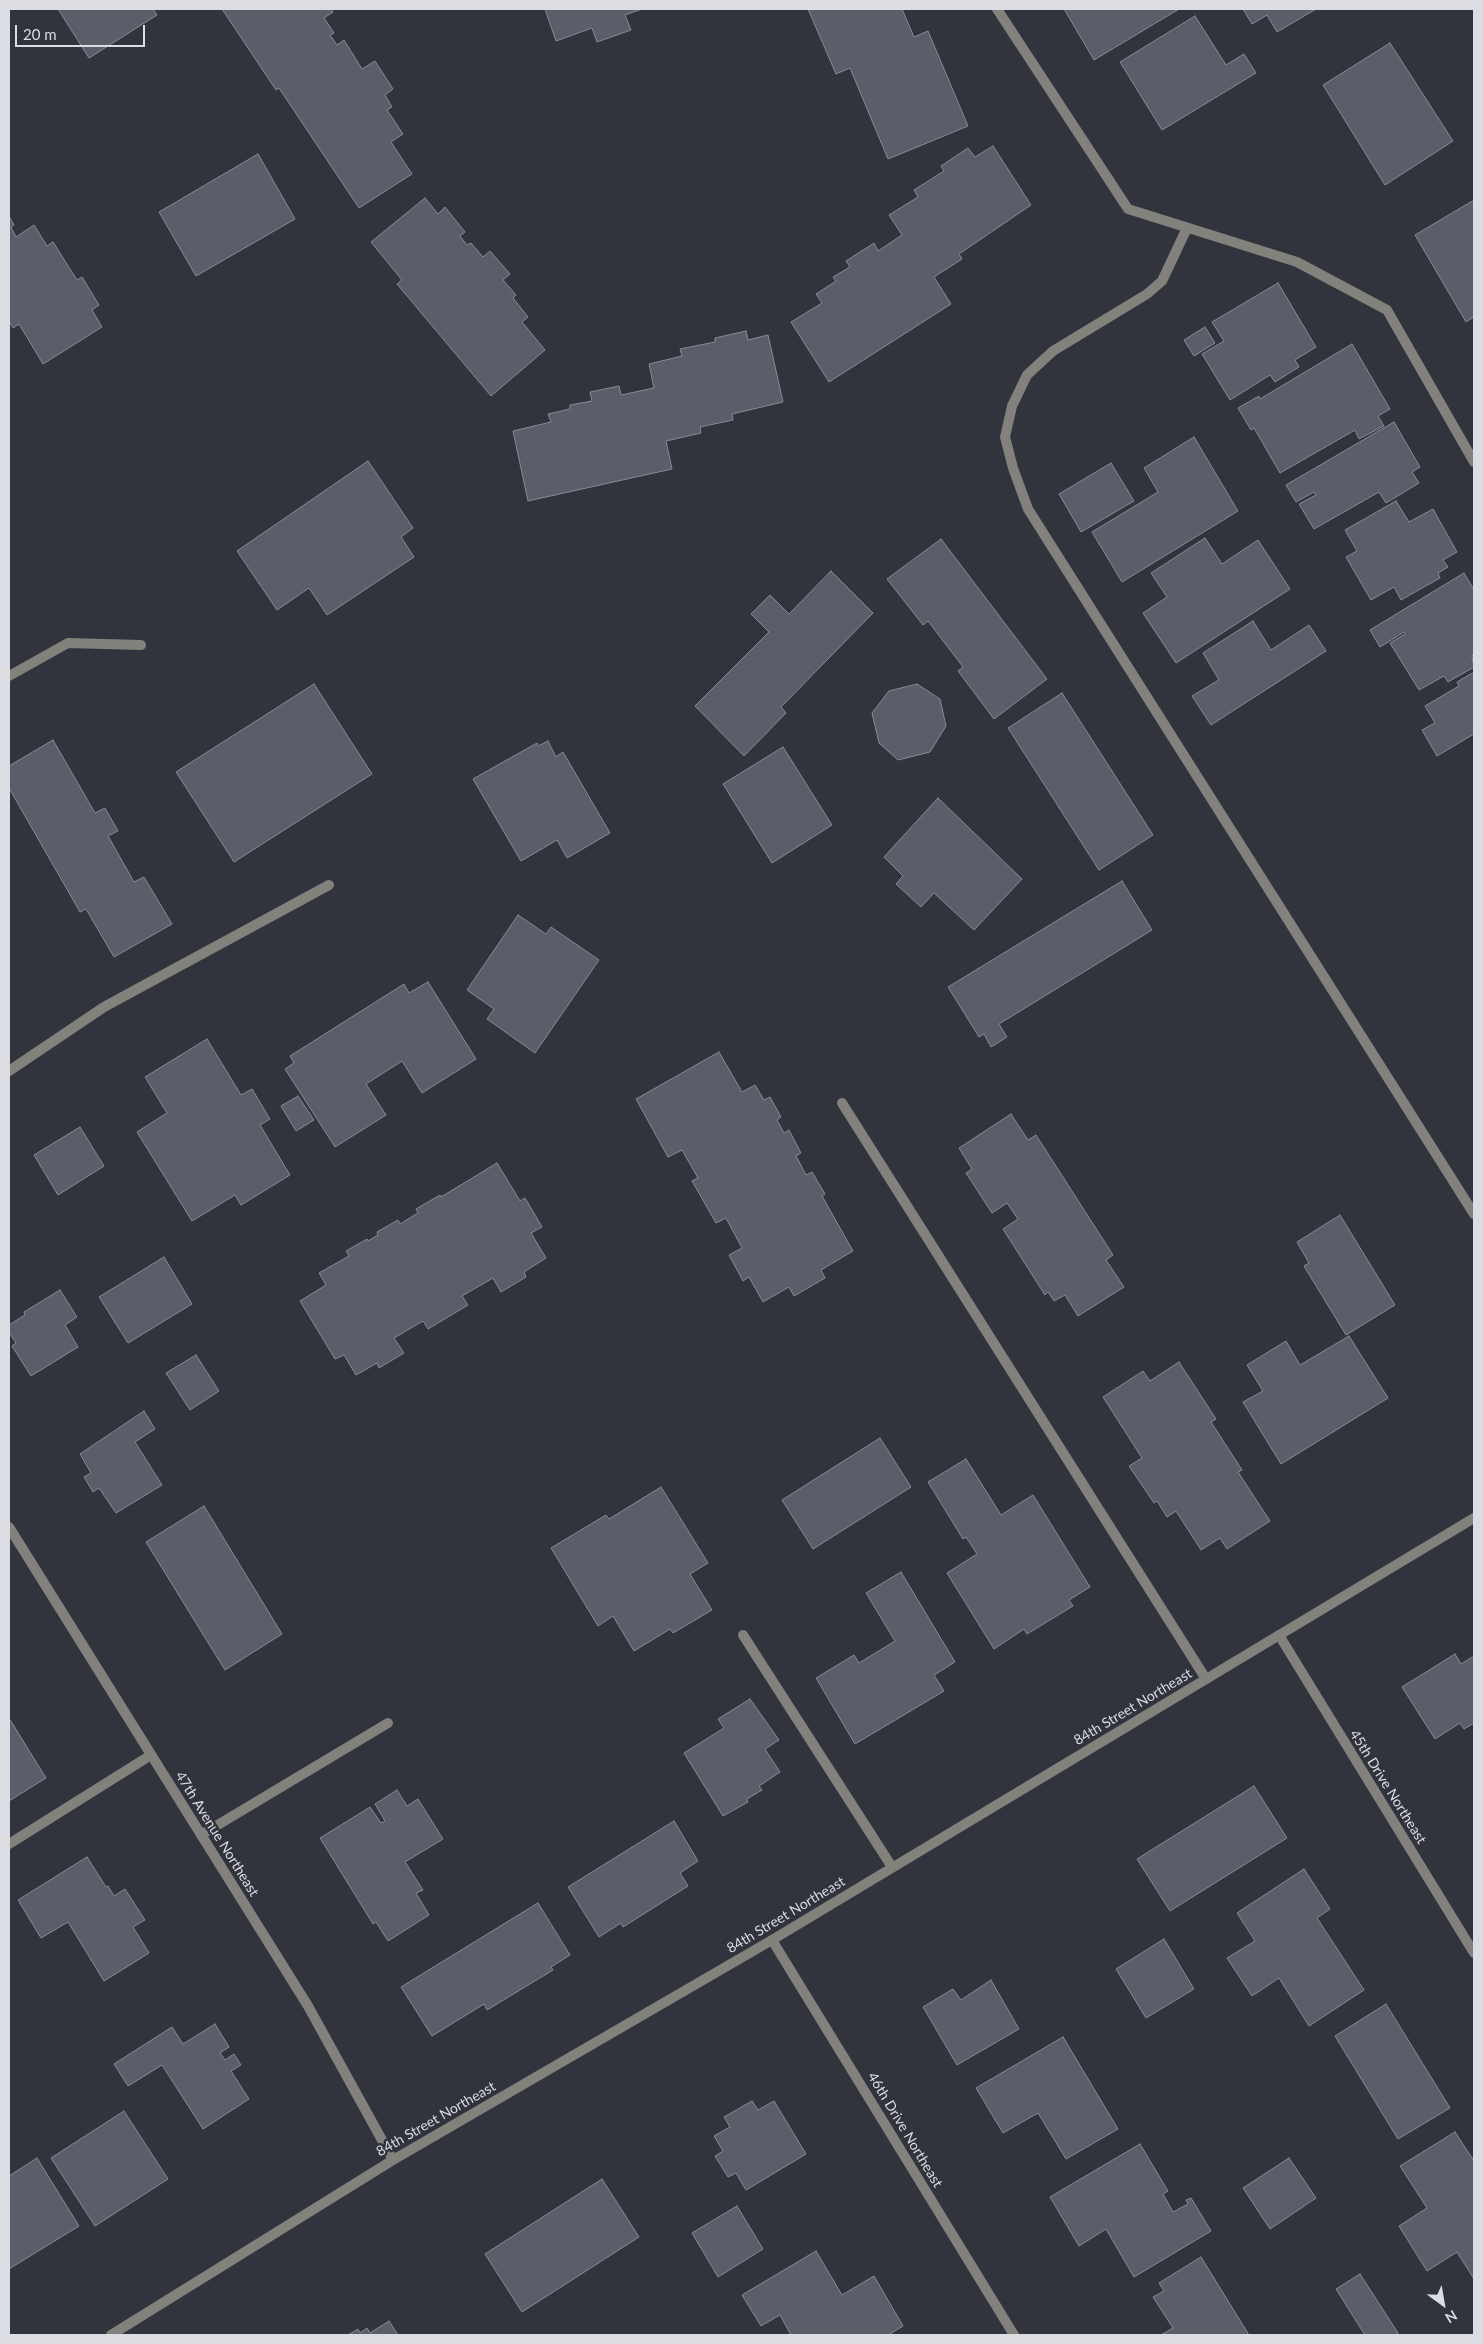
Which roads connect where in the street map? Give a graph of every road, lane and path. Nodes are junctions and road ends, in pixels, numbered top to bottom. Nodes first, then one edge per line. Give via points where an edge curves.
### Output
1 (997, 9) edge
2 (1186, 228) junction
3 (1474, 462) edge
4 (141, 645) dead end
5 (9, 676) edge
6 (329, 885) dead end
7 (9, 1071) edge
8 (842, 1103) dead end
9 (1474, 1214) edge
10 (1474, 1518) edge
11 (9, 1527) edge
12 (743, 1635) dead end
13 (1279, 1635) junction
14 (1206, 1679) junction
15 (388, 1723) dead end
16 (151, 1755) junction
17 (201, 1835) junction
18 (9, 1844) edge
19 (892, 1867) junction
20 (772, 1940) junction
21 (1474, 1953) edge
22 (393, 2160) junction
23 (111, 2335) edge
24 (1014, 2335) edge

1 - 2 street via 1128,210
2 - 3 street via 1297,262 1387,310
2 - 9 street via 1162,281 1147,294 1053,351 1027,375 1012,406 1005,437 1013,468 1028,509
4 - 5 street via 68,643
6 - 7 street via 104,1006
8 - 14 street
10 - 13 street, 84th Street Northeast
11 - 16 street, 47th Avenue Northeast
12 - 19 street
13 - 14 street, 84th Street Northeast
13 - 21 street, 45th Drive Northeast
14 - 19 street, 84th Street Northeast
15 - 17 street
16 - 17 street, 47th Avenue Northeast
16 - 18 street
17 - 22 street, 47th Avenue Northeast via 308,2006
19 - 20 street, 84th Street Northeast
20 - 22 street, 84th Street Northeast
20 - 24 street, 46th Drive Northeast
22 - 23 street, 84th Street Northeast

